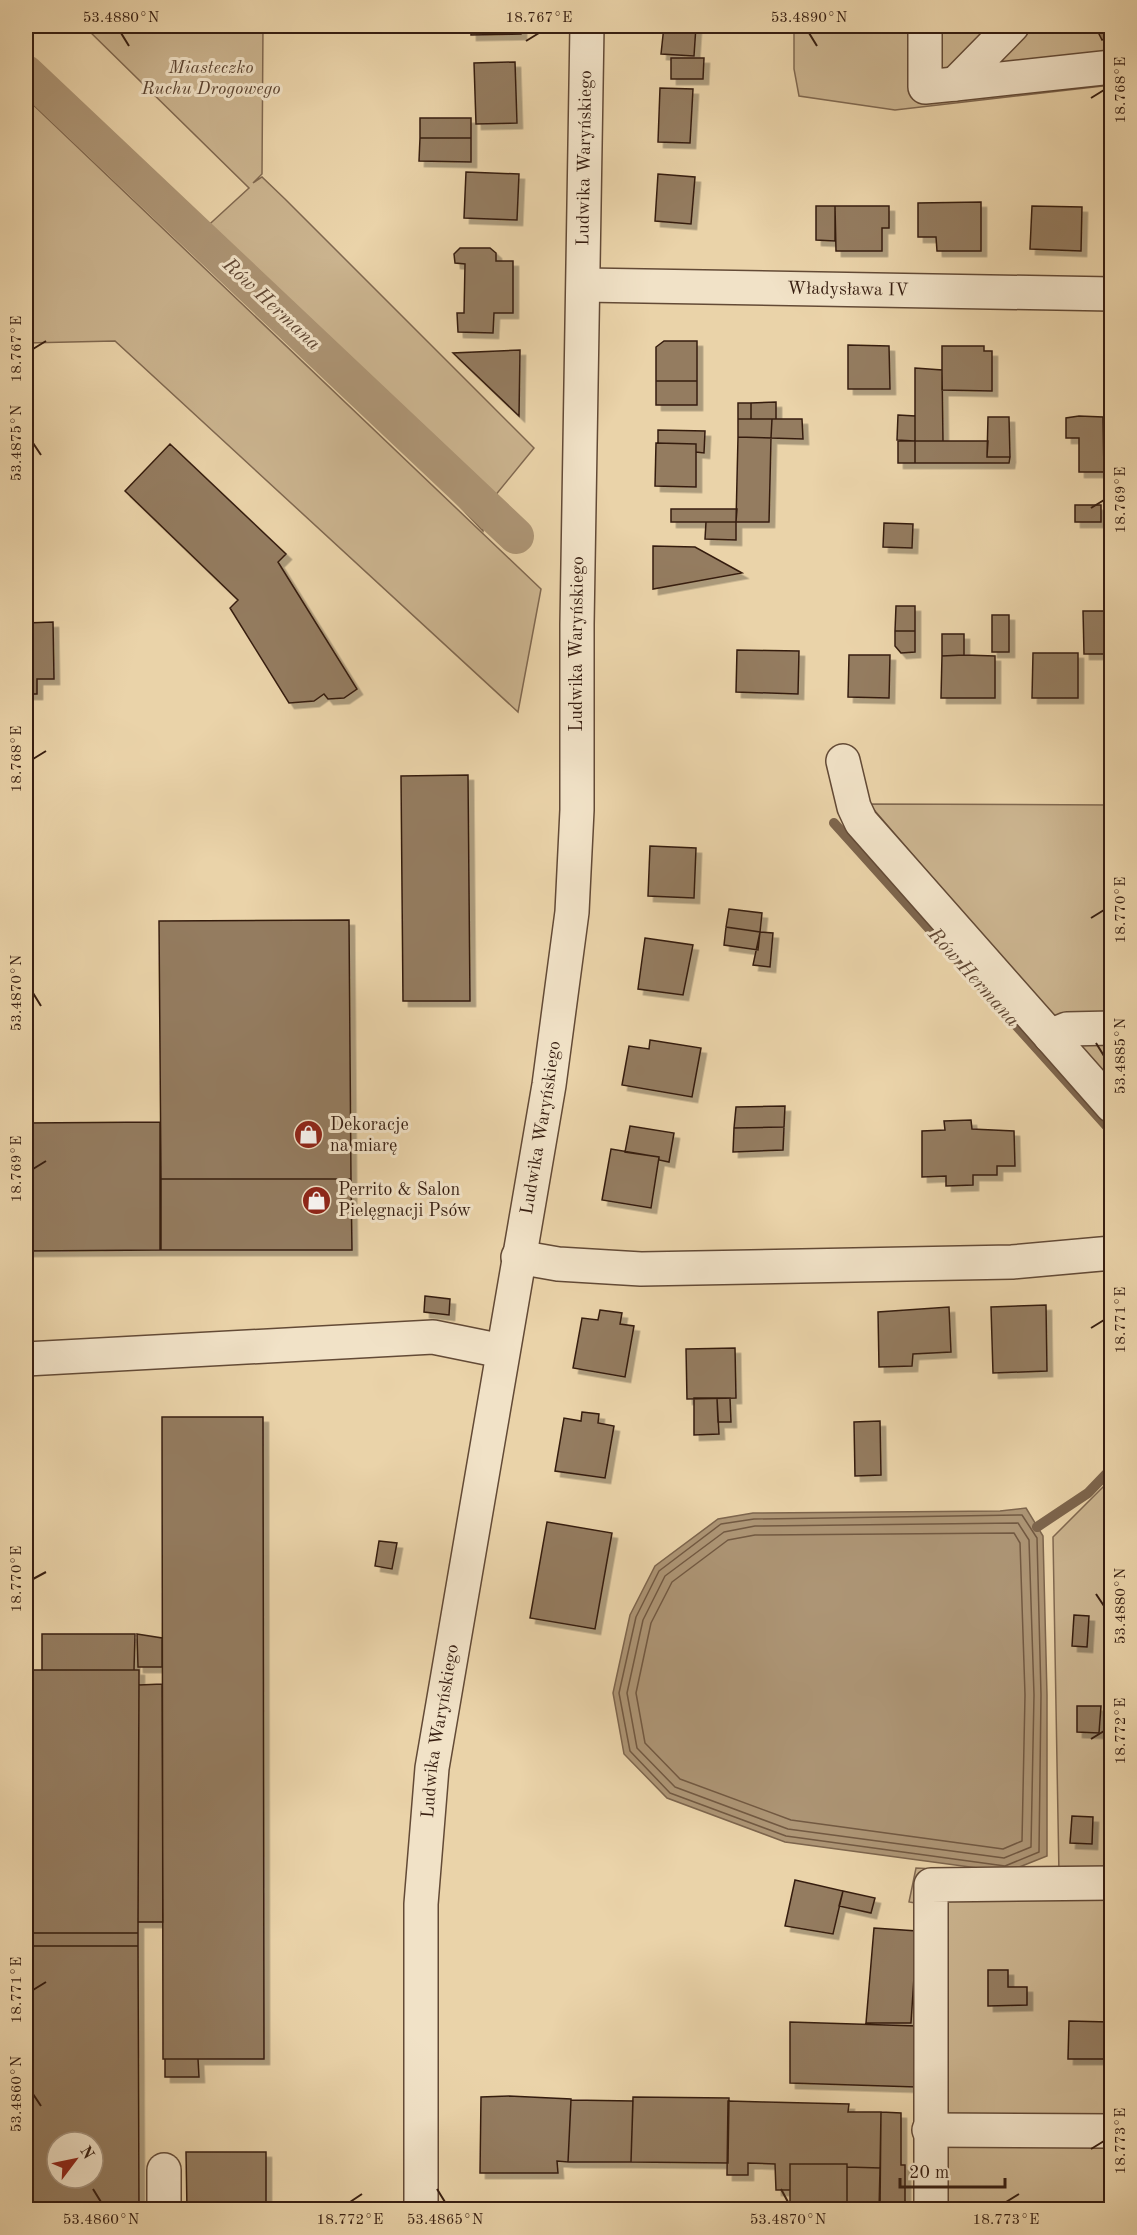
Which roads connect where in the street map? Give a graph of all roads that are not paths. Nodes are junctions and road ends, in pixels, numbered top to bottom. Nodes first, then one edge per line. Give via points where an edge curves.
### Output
1 (587, 26) edge
2 (925, 26) edge
3 (1012, 26) edge
4 (1112, 67) edge
5 (956, 84) junction
6 (584, 285) junction
7 (1112, 294) edge
8 (843, 761) dead end
9 (1112, 1028) edge
10 (1050, 1036) junction
11 (1112, 1106) edge
12 (1112, 1253) edge
13 (518, 1257) junction
14 (502, 1351) junction
15 (26, 1359) edge
16 (1112, 1883) edge
17 (929, 2130) junction
18 (1112, 2131) edge
19 (164, 2170) dead end
20 (164, 2210) edge
21 (421, 2210) edge
22 (930, 2210) edge

1 - 6 street, Ludwika Waryńskiego
2 - 5 street via 925,87
3 - 5 street
4 - 5 street
6 - 7 street, Władysława IV
6 - 13 street, Ludwika Waryńskiego via 577,810 572,912 549,1085
8 - 10 street via 861,822
9 - 10 street via 1067,1029
10 - 11 street
12 - 13 street via 1012,1263 641,1269 558,1264
13 - 14 street, Ludwika Waryńskiego
14 - 15 street via 433,1337
14 - 21 street, Ludwika Waryńskiego via 432,1768 422,1904
16 - 17 street via 931,1885
17 - 18 street
17 - 22 street
19 - 20 street

